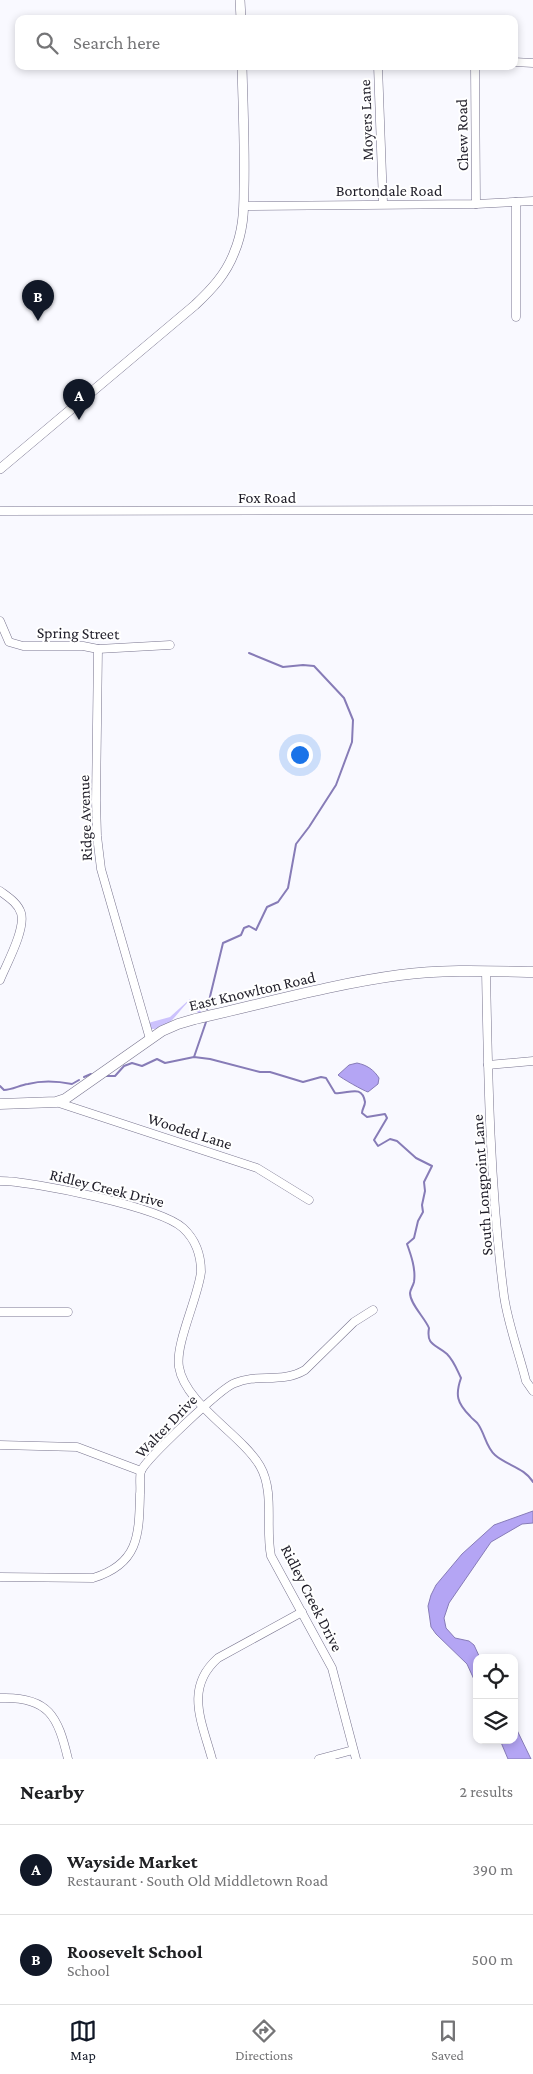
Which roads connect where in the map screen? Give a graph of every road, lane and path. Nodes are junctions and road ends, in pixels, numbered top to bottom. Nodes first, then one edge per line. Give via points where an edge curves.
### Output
1 (240, 0) edge
2 (241, 15) edge
3 (518, 62) edge
4 (533, 63) edge
5 (242, 70) edge
6 (378, 70) edge
7 (475, 70) edge
8 (533, 201) edge
9 (516, 202) junction
10 (383, 203) junction
11 (476, 204) junction
12 (244, 206) junction
13 (516, 317) dead end
14 (0, 469) edge
15 (533, 510) edge
16 (0, 511) edge
17 (0, 621) edge
18 (170, 646) dead end
19 (98, 649) junction
20 (0, 891) edge
21 (486, 971) junction
22 (533, 972) edge
23 (0, 980) edge
24 (150, 1039) junction
25 (533, 1061) edge
26 (488, 1064) junction
27 (56, 1102) junction
28 (0, 1104) edge
29 (0, 1180) edge
30 (309, 1200) dead end
31 (373, 1310) dead end
32 (0, 1312) edge
33 (68, 1312) dead end
34 (533, 1391) edge
35 (204, 1407) junction
36 (0, 1445) edge
37 (141, 1471) junction
38 (0, 1577) edge
39 (302, 1612) junction
40 (0, 1698) edge
41 (354, 1750) junction
42 (68, 1759) edge
43 (212, 1759) edge
44 (319, 1759) edge
45 (356, 1759) edge

1 - 2 street
3 - 4 street
5 - 12 street
6 - 10 street, Moyers Lane
7 - 11 street, Chew Road
8 - 9 street, Bortondale Road
9 - 11 street, Bortondale Road
9 - 13 street
10 - 11 street, Bortondale Road
10 - 12 street, Bortondale Road
12 - 14 street via 244,221 234,253 226,270 207,293
15 - 16 street, Fox Road
17 - 19 street, Spring Street via 9,642 23,646
18 - 19 street, Spring Street
19 - 24 street, Ridge Avenue via 96,801 101,869
20 - 23 street via 13,900 21,912 23,923
21 - 22 main road, East Knowlton Road
21 - 24 main road, East Knowlton Road via 402,975 344,985 186,1021
21 - 26 street, South Longpoint Lane
24 - 27 main road, East Knowlton Road via 69,1097
25 - 26 street
26 - 34 street, South Longpoint Lane via 504,1298 526,1381
27 - 28 main road, East Knowlton Road
27 - 30 street, Wooded Lane via 257,1168
29 - 35 street, Ridley Creek Drive via 86,1194 170,1218 182,1226 196,1245 201,1258 201,1272 179,1366 182,1378
31 - 35 street, Walter Drive via 354,1322 305,1370 287,1378 234,1383
32 - 33 street
35 - 37 street, Walter Drive
35 - 39 street, Ridley Creek Drive via 261,1467 267,1486 271,1556
36 - 37 street via 78,1447
37 - 38 street, Walter Drive via 137,1538 120,1566 93,1578
39 - 41 street, Ridley Creek Drive via 332,1668
39 - 43 street via 218,1658 202,1678 197,1692 199,1710
40 - 42 street via 32,1701 45,1708 60,1729
41 - 44 street
41 - 45 street, Ridley Creek Drive

